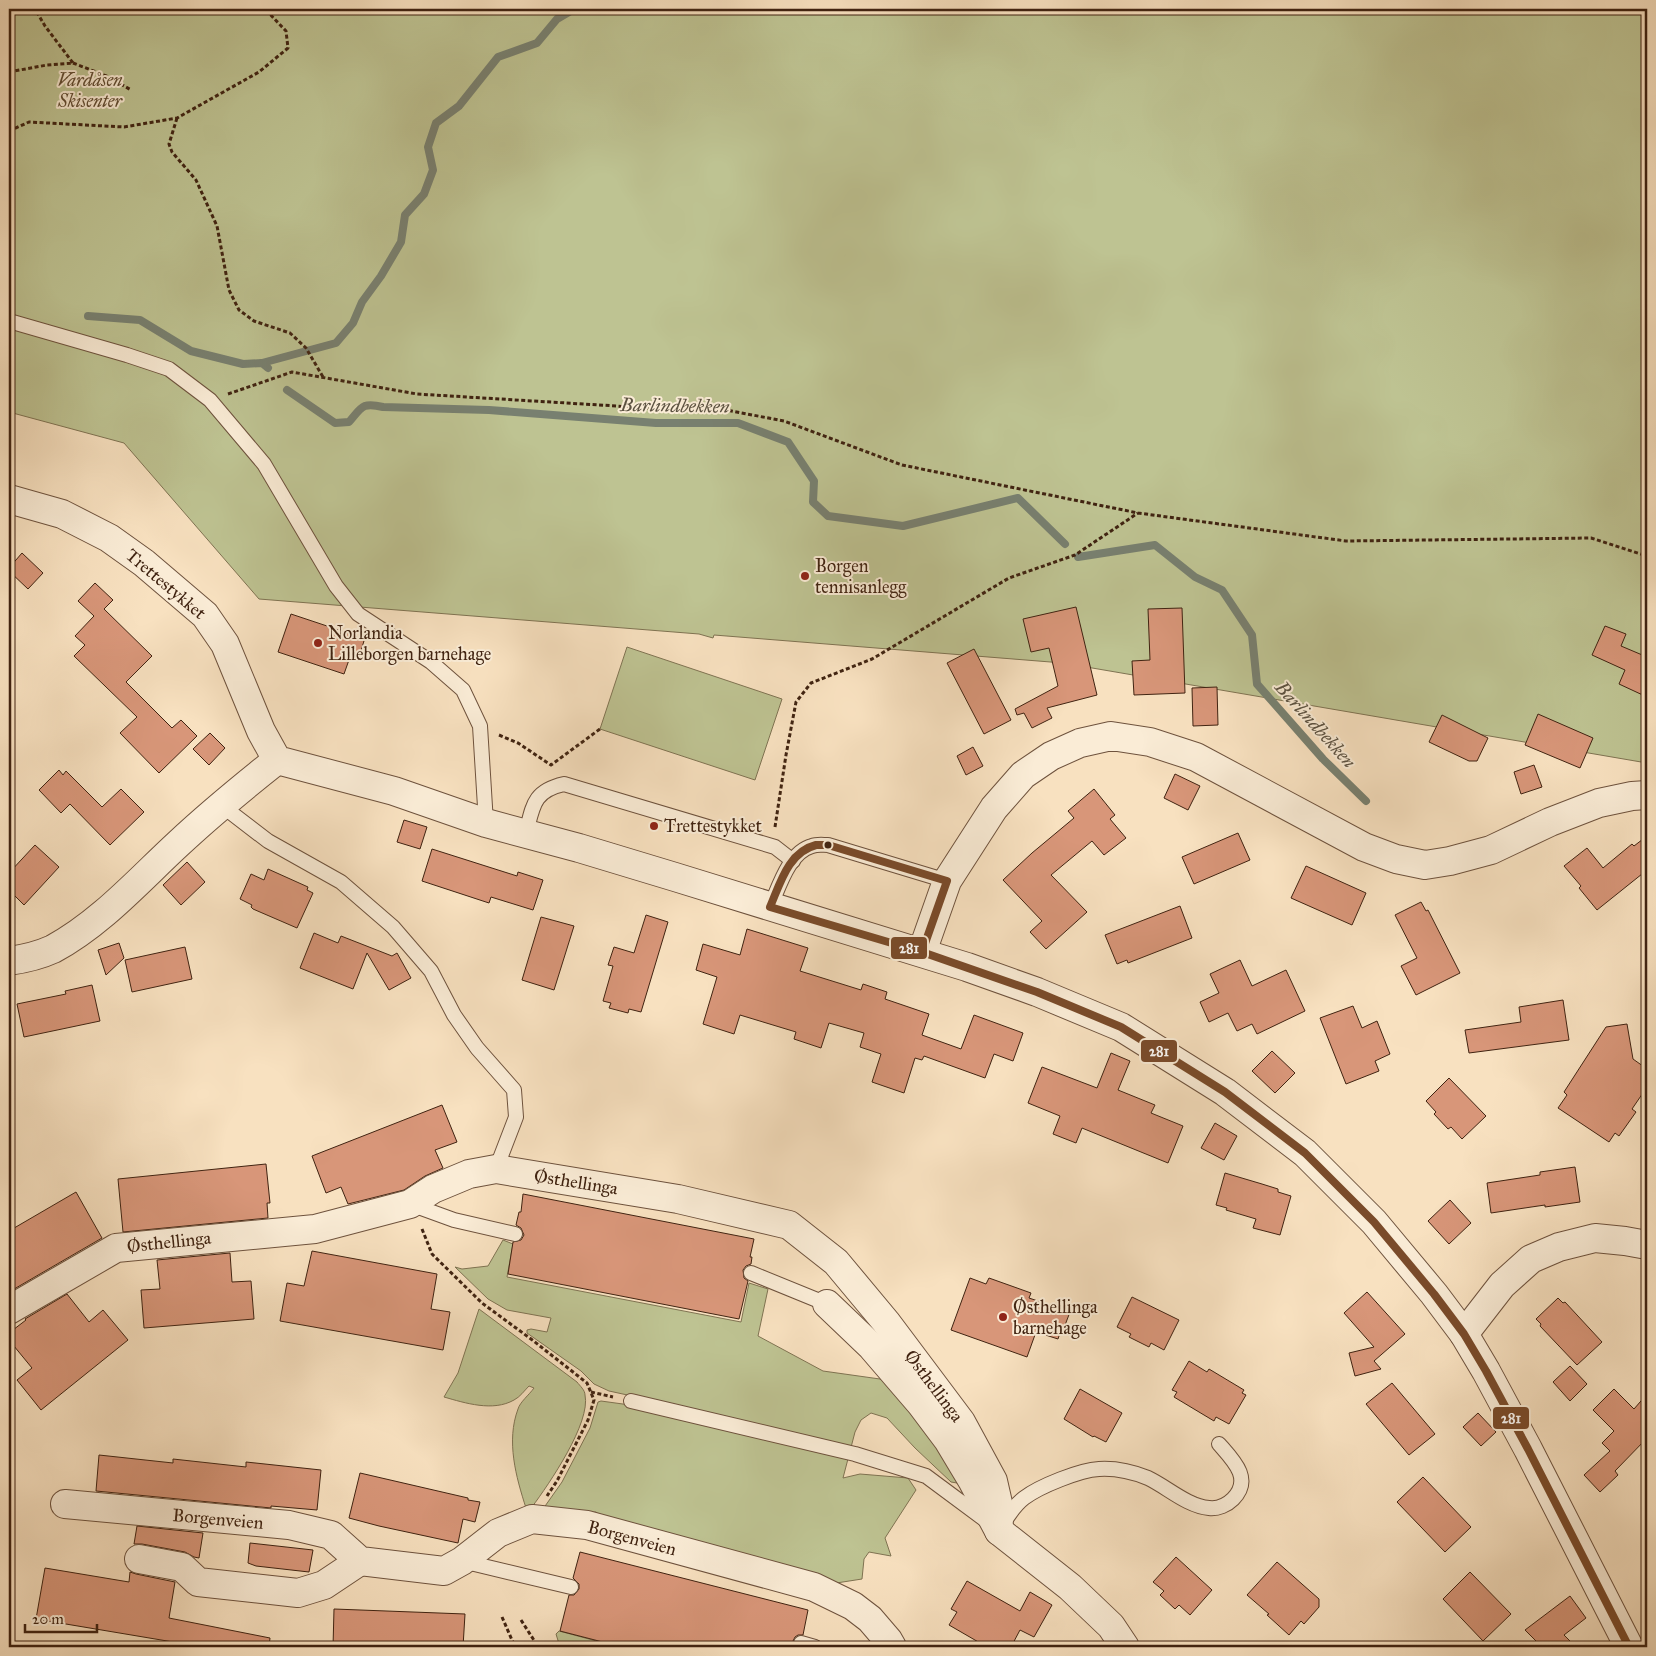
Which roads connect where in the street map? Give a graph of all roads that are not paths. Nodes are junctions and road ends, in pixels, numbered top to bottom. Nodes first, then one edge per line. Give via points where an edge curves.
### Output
1 (9, 321) edge
2 (9, 498) edge
3 (277, 760) junction
4 (1647, 795) edge
5 (221, 805) junction
6 (486, 823) junction
7 (526, 834) junction
8 (793, 860) junction
9 (947, 881) junction
10 (770, 906) junction
11 (922, 952) junction
12 (9, 961) edge
13 (496, 1169) junction
14 (410, 1204) junction
15 (515, 1234) dead end
16 (1647, 1245) edge
17 (751, 1273) dead end
18 (827, 1304) joint
19 (9, 1310) edge
20 (1464, 1334) junction
21 (631, 1401) dead end
22 (1219, 1444) dead end
23 (65, 1504) dead end
24 (999, 1530) junction
25 (138, 1559) dead end
26 (360, 1561) junction
27 (462, 1561) junction
28 (571, 1586) dead end
29 (801, 1643) dead end
30 (815, 1647) edge
31 (892, 1647) edge
32 (1125, 1647) edge
33 (1629, 1647) edge

1 - 6 lane via 169,369 210,400 264,464 336,586 358,614 430,662 463,690 480,726
2 - 3 street, Trettestykket via 62,514 109,538 144,562 205,615 225,644 260,731
3 - 5 street
3 - 6 street via 394,791
4 - 9 street via 1599,803 1491,850 1425,865 1364,847 1196,757 1150,742 1112,736 1058,753 1023,774 994,808
5 - 12 street via 89,924 52,949
5 - 13 lane via 268,840 341,882 393,927 430,971 477,1048 514,1090 516,1117
6 - 7 street
7 - 8 lane via 537,798 550,787 564,784 775,847
7 - 10 street
8 - 9 lane via 812,846 828,845
8 - 10 lane
9 - 11 street
10 - 11 street
11 - 20 street via 1037,992 1121,1027 1225,1092 1305,1154 1374,1222
13 - 14 street, Østhellinga via 469,1174 433,1189
13 - 24 street, Østhellinga via 678,1198 789,1225 836,1262 961,1422 992,1481 998,1503
14 - 15 lane via 454,1220
14 - 19 street, Østhellinga via 315,1229 116,1248
16 - 20 street via 1595,1238 1559,1247 1532,1259 1502,1285
17 - 18 lane
18 - 24 street, Østhellinga via 872,1347 922,1404 948,1440
20 - 33 street via 1528,1449
21 - 24 lane, Østhellinga via 855,1454 926,1476
22 - 24 lane via 1234,1461 1242,1482 1238,1493 1220,1508 1196,1505 1147,1478 1129,1472 1097,1469 1062,1480 1024,1498 1011,1510
23 - 26 street, Borgenveien via 288,1525 331,1535
24 - 32 street, Østhellinga via 1111,1626
25 - 26 street via 182,1567 198,1582 298,1593 324,1585
26 - 27 street, Borgenveien via 444,1571
27 - 28 lane
27 - 31 street, Borgenveien via 498,1533 532,1519 587,1525 814,1587 853,1606 870,1619
29 - 30 lane

